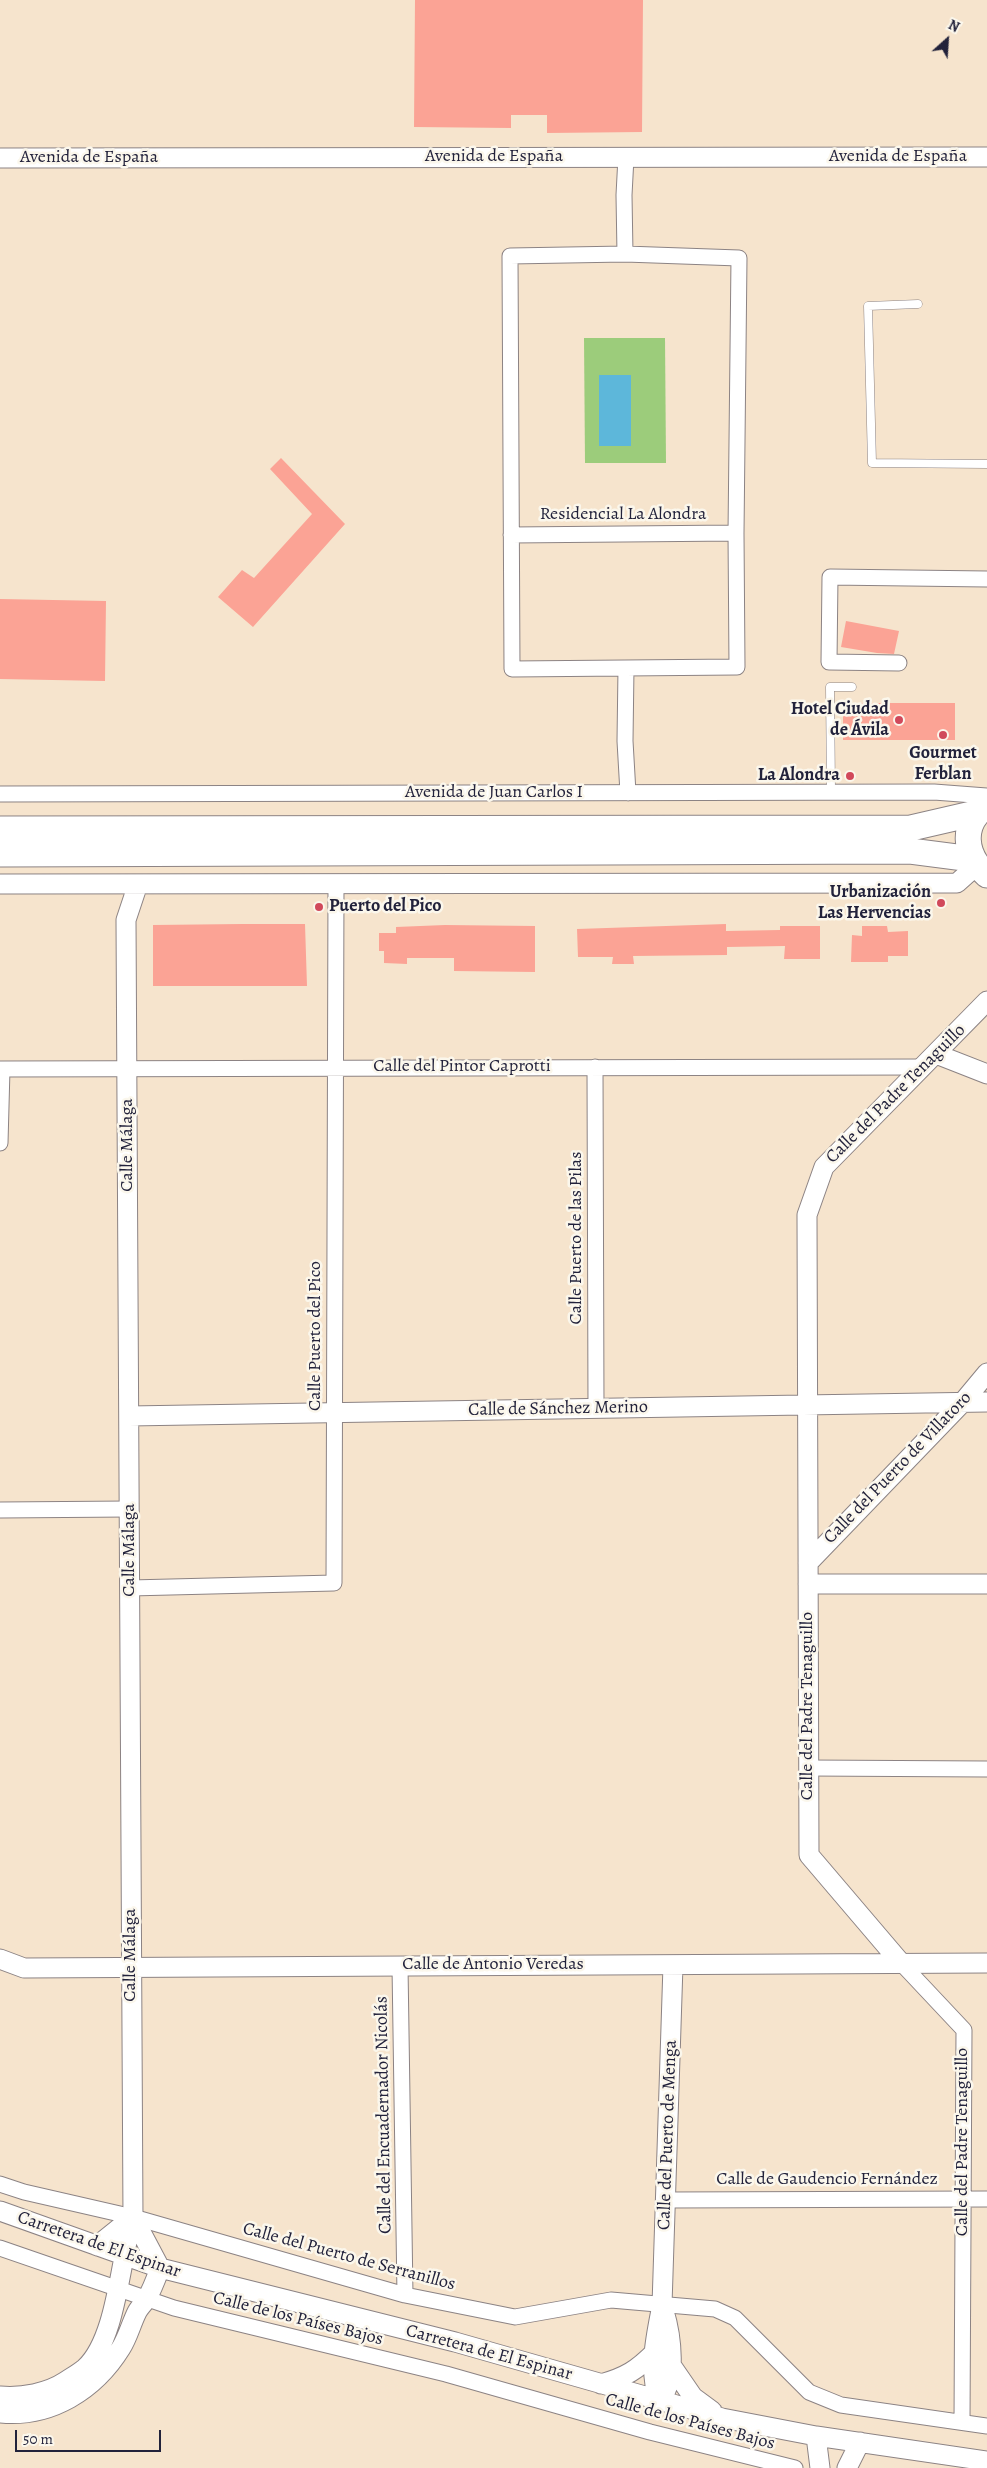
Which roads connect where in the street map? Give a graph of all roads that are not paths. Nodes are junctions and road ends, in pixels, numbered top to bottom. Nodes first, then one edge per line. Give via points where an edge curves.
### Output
1 (626, 157) junction
2 (987, 157) edge
3 (0, 158) edge
4 (625, 254) junction
5 (918, 304) dead end
6 (987, 464) edge
7 (736, 533) junction
8 (511, 535) junction
9 (987, 579) edge
10 (899, 663) dead end
11 (626, 668) junction
12 (852, 687) dead end
13 (831, 792) junction
14 (628, 793) junction
15 (0, 794) edge
16 (983, 805) edge
17 (0, 829) edge
18 (0, 854) edge
19 (979, 867) edge
20 (0, 884) edge
21 (138, 884) junction
22 (336, 884) junction
23 (987, 1001) edge
24 (930, 1061) junction
25 (595, 1067) junction
26 (127, 1068) junction
27 (336, 1068) junction
28 (1, 1069) edge
29 (987, 1074) edge
30 (1, 1091) edge
31 (0, 1143) edge
32 (987, 1373) edge
33 (987, 1402) edge
34 (962, 1403) junction
35 (807, 1405) junction
36 (596, 1409) junction
37 (335, 1413) junction
38 (129, 1416) junction
39 (129, 1509) junction
40 (0, 1510) edge
41 (808, 1563) junction
42 (808, 1584) junction
43 (987, 1584) edge
44 (130, 1588) junction
45 (808, 1768) junction
46 (987, 1770) edge
47 (0, 1959) edge
48 (901, 1963) junction
49 (987, 1963) edge
50 (673, 1964) junction
51 (400, 1966) junction
52 (132, 1967) junction
53 (0, 2184) edge
54 (963, 2199) junction
55 (987, 2199) edge
56 (666, 2200) junction
57 (0, 2211) edge
58 (133, 2217) junction
59 (97, 2246) junction
60 (0, 2248) edge
61 (123, 2257) junction
62 (160, 2268) junction
63 (117, 2290) junction
64 (405, 2295) junction
65 (146, 2300) junction
66 (662, 2305) junction
67 (655, 2352) junction
68 (671, 2365) junction
69 (601, 2384) junction
70 (0, 2396) edge
71 (659, 2400) junction
72 (0, 2413) edge
73 (722, 2418) junction
74 (962, 2422) junction
75 (987, 2426) edge
76 (816, 2436) junction
77 (860, 2442) junction
78 (987, 2461) edge
79 (795, 2468) edge
80 (820, 2468) edge
81 (847, 2468) edge

1 - 2 street, Avenida de España
1 - 3 street, Avenida de España
1 - 4 street
4 - 7 street via 739,258
4 - 8 street via 510,256
5 - 6 lane via 868,306 872,463
7 - 8 street, Residencial La Alondra
7 - 11 street via 737,667
8 - 11 street via 512,669
9 - 10 street via 830,577 829,662
11 - 14 street
12 - 13 lane via 830,687
13 - 14 street, Avenida de Juan Carlos I
13 - 16 street, Avenida de Juan Carlos I via 934,792
14 - 15 street, Avenida de Juan Carlos I
16 - 17 highway, Avenida de Juan Carlos I via 910,828
16 - 19 highway via 967,836
18 - 19 highway via 910,850
19 - 22 street via 957,883
20 - 21 street
21 - 22 street
21 - 26 street, Calle Málaga via 126,920
22 - 27 street, Calle Puerto del Pico
23 - 24 street, Calle del Padre Tenaguillo
24 - 25 street, Calle del Pintor Caprotti
24 - 29 street, Calle del Pintor Caprotti
24 - 35 street, Calle del Padre Tenaguillo via 824,1167 807,1215
25 - 27 street, Calle del Pintor Caprotti
25 - 36 street, Calle Puerto de las Pilas
26 - 27 street, Calle del Pintor Caprotti
26 - 28 street, Calle del Pintor Caprotti
26 - 38 street, Calle Málaga
27 - 37 street, Calle Puerto del Pico
28 - 30 street
30 - 31 street
32 - 34 street, Calle del Puerto de Villatoro
33 - 34 street, Calle de Sánchez Merino
34 - 35 street, Calle de Sánchez Merino
34 - 41 street, Calle del Puerto de Villatoro
35 - 36 street, Calle de Sánchez Merino
35 - 41 street, Calle del Padre Tenaguillo
36 - 37 street, Calle de Sánchez Merino
37 - 38 street, Calle de Sánchez Merino
37 - 44 street, Calle Puerto del Pico via 334,1583
38 - 39 street, Calle Málaga
39 - 40 street
39 - 44 street, Calle Málaga
41 - 42 street, Calle del Padre Tenaguillo
42 - 43 street
42 - 45 street, Calle del Padre Tenaguillo
44 - 52 street, Calle Málaga
45 - 46 street
45 - 48 street, Calle del Padre Tenaguillo via 808,1855
47 - 52 street, Calle de Antonio Veredas via 24,1968
48 - 49 street, Calle de Antonio Veredas
48 - 50 street, Calle de Antonio Veredas
48 - 54 street, Calle del Padre Tenaguillo via 964,2030
50 - 51 street, Calle de Antonio Veredas
50 - 56 street, Calle del Puerto de Menga
51 - 52 street, Calle de Antonio Veredas
51 - 64 street, Calle del Encuadernador Nicolás
52 - 58 street, Calle Málaga
53 - 58 street, Calle del Puerto de Serranillos
54 - 55 street, Calle de Gaudencio Fernández
54 - 56 street, Calle de Gaudencio Fernández
54 - 74 street, Calle del Padre Tenaguillo
56 - 66 street, Calle del Puerto de Menga
57 - 59 street, Carretera de El Espinar
58 - 59 street
58 - 61 street, Calle Málaga
58 - 62 street, Calle Málaga
58 - 64 street, Calle del Puerto de Serranillos
59 - 61 street, Carretera de El Espinar
60 - 63 street, Calle de los Países Bajos
61 - 62 street, Carretera de El Espinar
61 - 63 street, Calle Málaga
62 - 65 street
62 - 69 street, Carretera de El Espinar via 455,2342
63 - 65 street, Calle de los Países Bajos
63 - 70 street, Calle Málaga via 102,2346 86,2368 53,2389
64 - 66 street, Calle del Puerto de Serranillos via 516,2317 611,2300
65 - 72 street via 138,2310 122,2347 90,2385 70,2400 46,2410
65 - 79 street, Calle de los Países Bajos via 446,2374 650,2432
66 - 67 street, Calle del Puerto de Menga
66 - 68 street, Calle del Puerto de Menga via 668,2326
66 - 74 street, Calle del Puerto de Serranillos via 715,2309 736,2318 809,2392 841,2404
67 - 69 street via 636,2371
67 - 71 street, Calle del Puerto de Menga via 653,2384
68 - 71 street, Calle del Puerto de Menga via 666,2394
68 - 73 street via 693,2396
69 - 71 street, Carretera de El Espinar
71 - 73 street, Carretera de El Espinar
73 - 76 street, Carretera de El Espinar
74 - 75 street, Calle del Puerto de Serranillos
76 - 77 street, Carretera de El Espinar
76 - 80 street
77 - 78 street, Carretera de El Espinar
77 - 81 street

